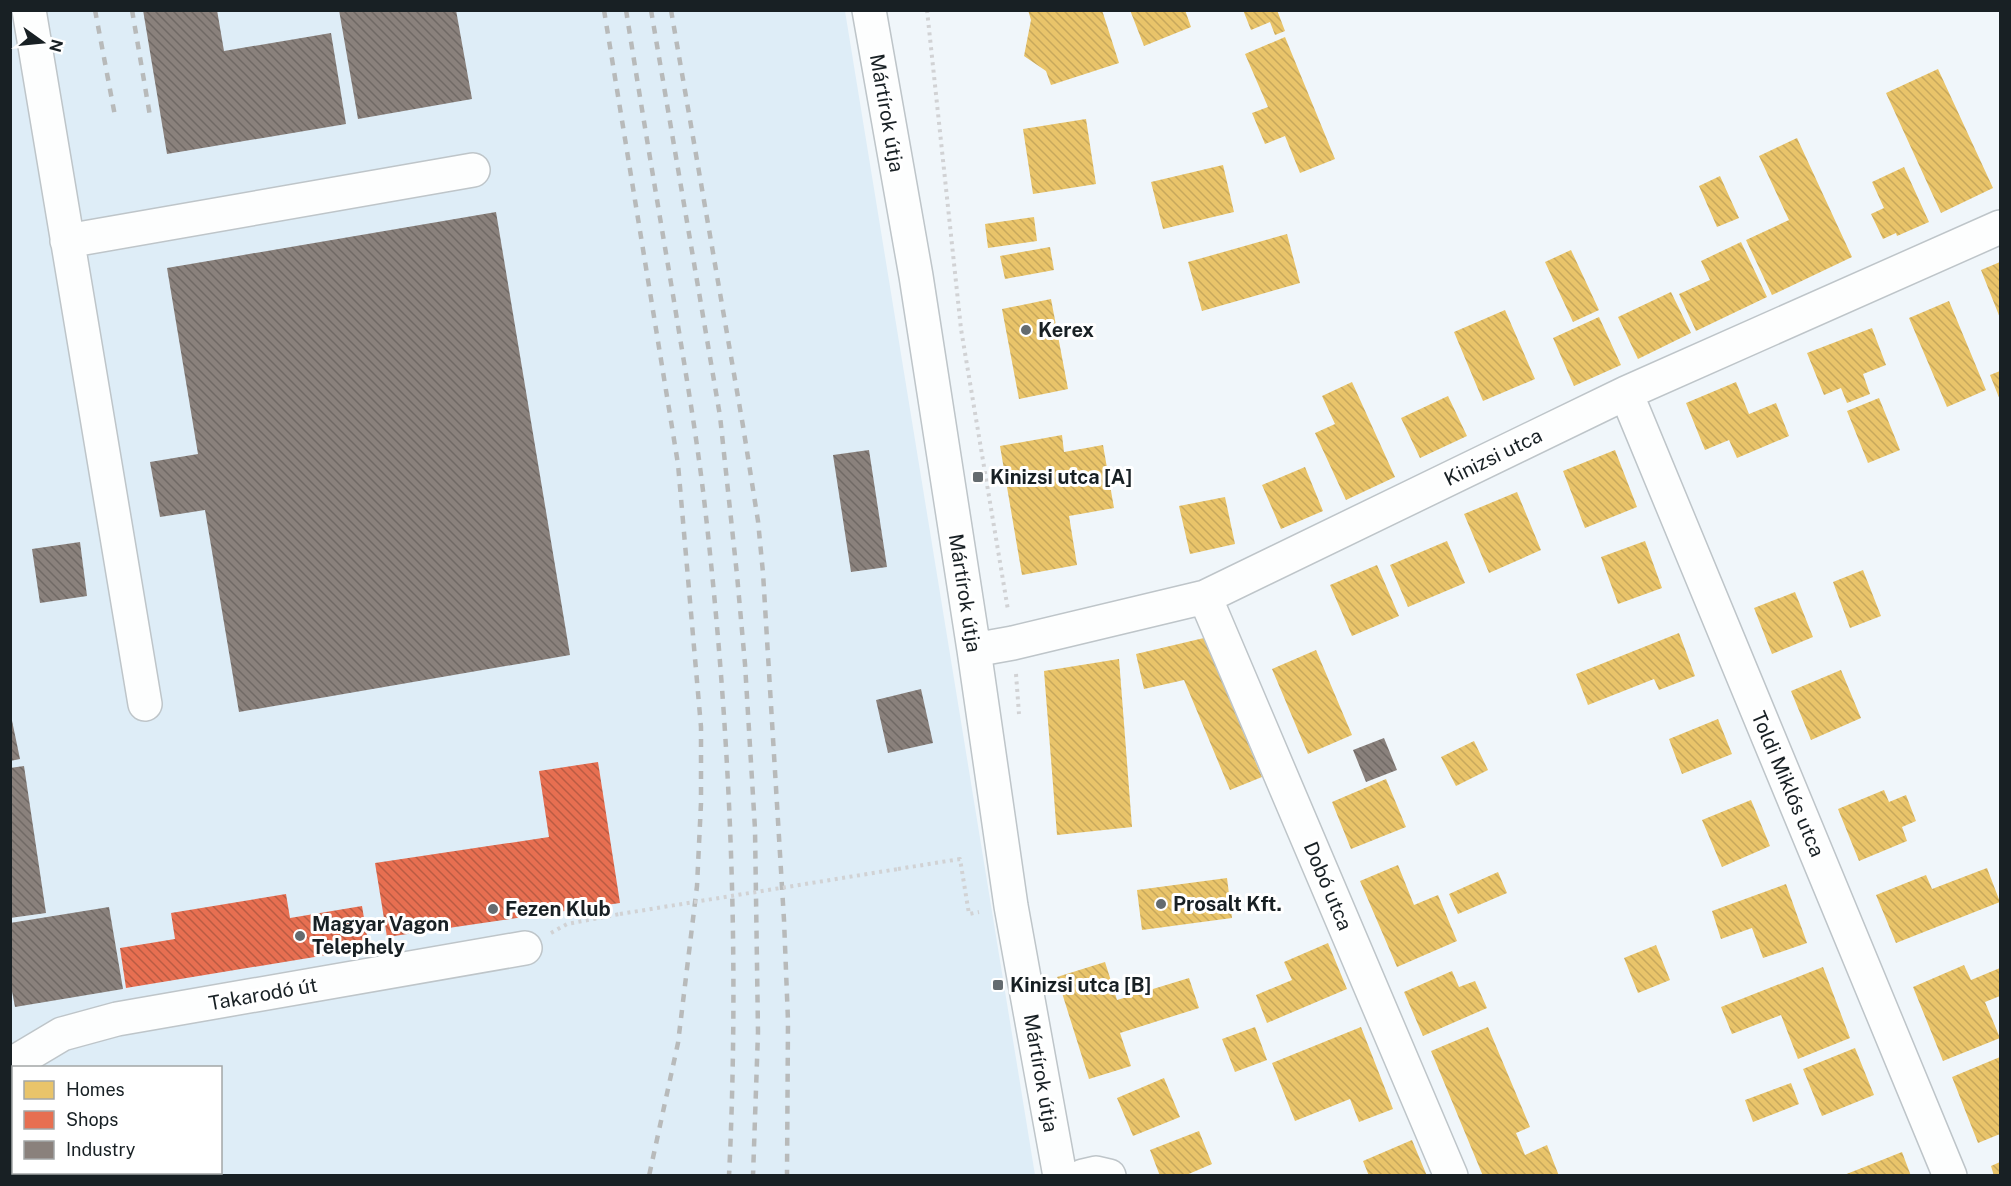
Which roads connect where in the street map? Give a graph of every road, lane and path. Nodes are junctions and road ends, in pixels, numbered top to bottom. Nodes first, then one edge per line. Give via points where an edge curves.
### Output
1 (28, 10) edge
2 (868, 10) edge
3 (927, 10) edge
4 (473, 170) dead end
5 (2001, 227) edge
6 (67, 241) junction
7 (1626, 393) junction
8 (1205, 597) junction
9 (1013, 643) junction
10 (974, 650) junction
11 (146, 704) dead end
12 (1020, 725) dead end
13 (950, 861) dead end
14 (567, 924) dead end
15 (525, 948) dead end
16 (10, 1065) edge
17 (1060, 1176) edge
18 (1083, 1176) edge
19 (1108, 1176) edge
20 (1451, 1176) edge
21 (1950, 1176) edge

1 - 6 street
2 - 10 street, Mártírok útja via 916,276
3 - 9 path via 961,329
4 - 6 street
5 - 7 street, Kinizsi utca
6 - 11 street
7 - 8 street, Kinizsi utca
7 - 21 street, Toldi Miklós utca
8 - 9 street, Kinizsi utca
8 - 20 street, Dobó utca
9 - 10 street, Kinizsi utca
9 - 12 path
10 - 17 street, Mártírok útja via 1011,906
13 - 14 path, bridge
15 - 16 street, Takarodó út via 117,1019 62,1034
18 - 19 street

